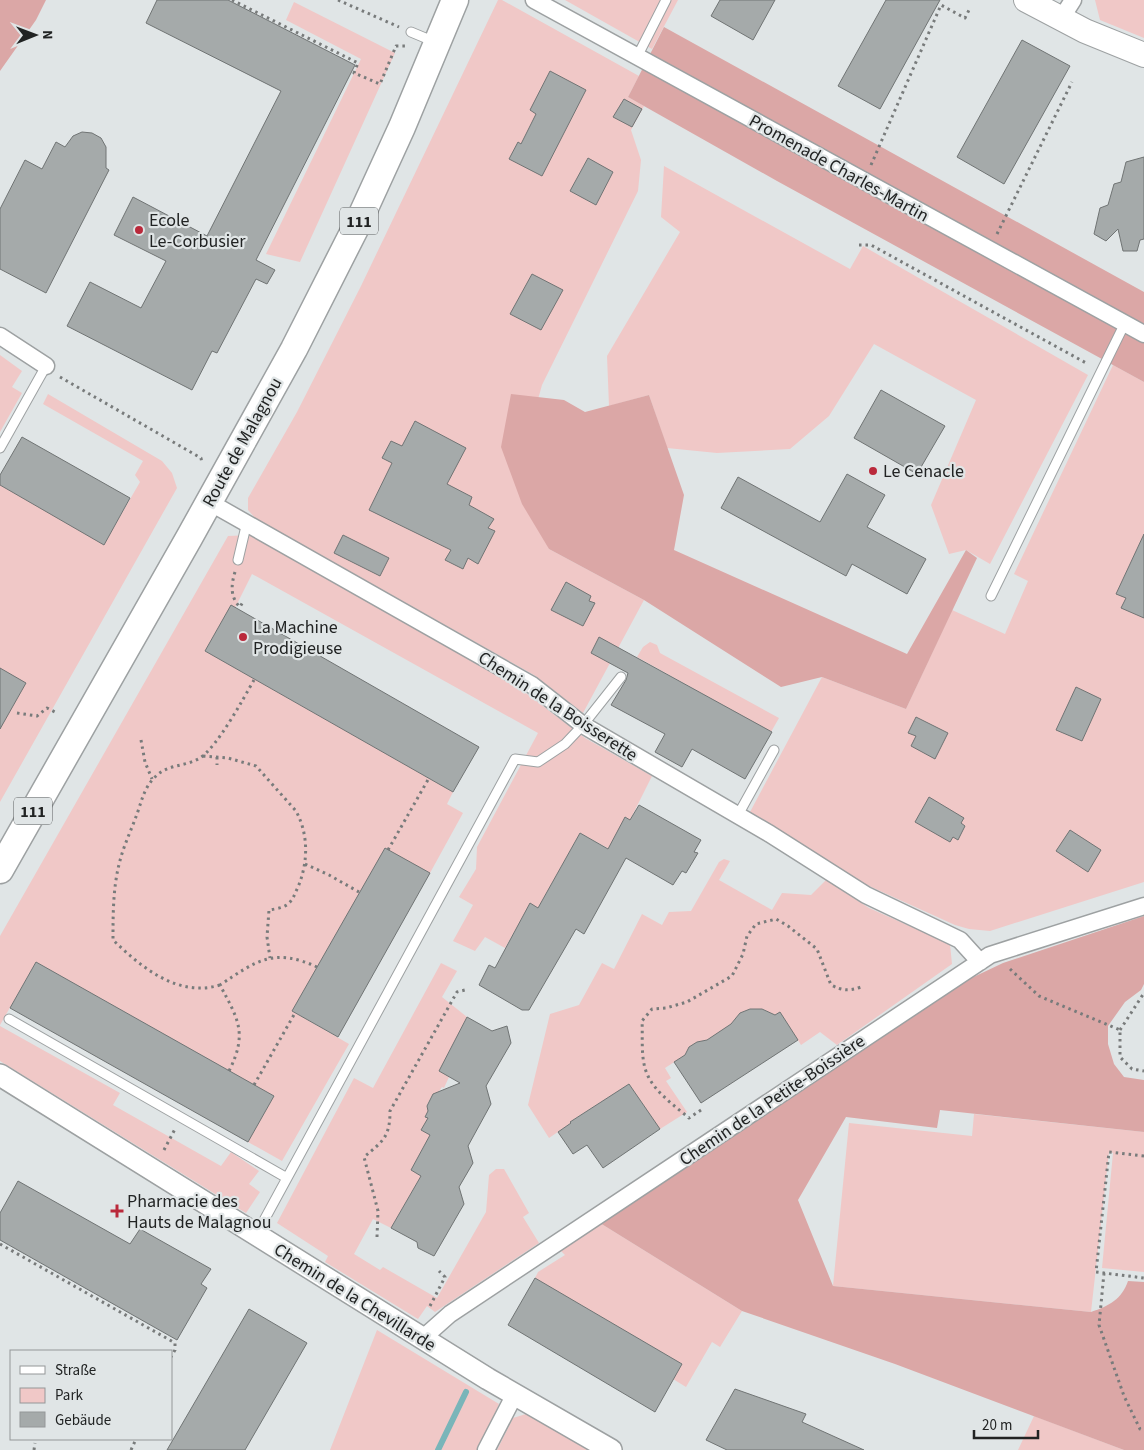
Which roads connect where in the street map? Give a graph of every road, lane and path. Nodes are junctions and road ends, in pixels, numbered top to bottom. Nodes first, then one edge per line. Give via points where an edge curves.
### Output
1 (232, 0) edge
2 (338, 0) edge
3 (455, 0) edge
4 (534, 0) edge
5 (666, 0) edge
6 (1026, 0) edge
7 (970, 8) dead end
8 (1067, 10) edge
9 (411, 32) joint
10 (438, 43) junction
11 (405, 46) dead end
12 (1144, 55) edge
13 (637, 57) junction
14 (1072, 82) dead end
15 (864, 181) junction
16 (859, 244) dead end
17 (990, 249) junction
18 (1125, 323) junction
19 (1144, 334) edge
20 (0, 336) edge
21 (46, 366) junction
22 (1102, 372) junction
23 (0, 448) edge
24 (202, 466) dead end
25 (209, 502) junction
26 (247, 522) junction
27 (238, 560) joint
28 (991, 596) dead end
29 (244, 600) dead end
30 (621, 677) dead end
31 (254, 680) dead end
32 (18, 712) dead end
33 (57, 713) dead end
34 (583, 725) junction
35 (141, 740) dead end
36 (774, 750) dead end
37 (202, 756) junction
38 (217, 757) junction
39 (217, 765) dead end
40 (428, 778) dead end
41 (152, 779) junction
42 (738, 815) junction
43 (388, 850) dead end
44 (305, 864) junction
45 (0, 870) edge
46 (359, 892) dead end
47 (1144, 906) edge
48 (270, 958) junction
49 (985, 958) junction
50 (317, 967) dead end
51 (220, 985) junction
52 (861, 987) dead end
53 (465, 990) dead end
54 (1144, 993) edge
55 (295, 1013) dead end
56 (9, 1019) dead end
57 (1120, 1030) junction
58 (229, 1071) dead end
59 (1144, 1071) edge
60 (0, 1075) edge
61 (254, 1085) dead end
62 (701, 1110) dead end
63 (181, 1117) junction
64 (164, 1150) dead end
65 (1144, 1156) edge
66 (287, 1178) junction
67 (256, 1235) junction
68 (377, 1236) dead end
69 (0, 1244) edge
70 (439, 1271) dead end
71 (1104, 1273) junction
72 (1144, 1278) edge
73 (428, 1333) junction
74 (172, 1355) edge
75 (515, 1394) junction
76 (1144, 1431) edge
77 (35, 1443) dead end
78 (34, 1450) edge
79 (486, 1450) edge
80 (611, 1450) edge

1 - 11 path via 358,63 354,73 380,84 396,46
2 - 9 path
3 - 10 main road, Route de Malagnou / 111
4 - 13 street, Promenade Charles-Martin
5 - 13 lane
6 - 8 main road
7 - 15 path via 964,18 941,5
8 - 12 main road via 1117,46
9 - 10 lane
10 - 25 main road, Route de Malagnou / 111 via 358,223 294,349
13 - 15 street, Promenade Charles-Martin
14 - 17 path
15 - 17 street, Promenade Charles-Martin
16 - 22 path via 871,245
17 - 18 street, Promenade Charles-Martin
18 - 19 street, Promenade Charles-Martin
18 - 22 lane
20 - 21 street
21 - 23 lane
21 - 24 path via 201,458
22 - 28 lane
25 - 26 street, Chemin de la Boisserette
25 - 45 main road, Route de Malagnou / 111
26 - 27 lane
26 - 34 street, Chemin de la Boisserette via 532,685
27 - 29 path via 233,594 240,607
30 - 34 lane
31 - 37 path via 225,727
32 - 33 path via 37,716 47,708
34 - 42 street, Chemin de la Boisserette
34 - 66 lane via 565,744 538,762 515,759
35 - 41 path
36 - 42 lane
37 - 38 path
37 - 41 path via 166,769
38 - 39 path
38 - 44 path via 256,766 296,811 304,829
40 - 43 path
41 - 51 path via 142,795 121,857 113,905 113,940 143,967 166,980 190,987
42 - 49 street, Chemin de la Boisserette via 866,895 960,940
44 - 46 path
44 - 48 path via 298,887 288,904 269,910 267,945
47 - 49 street, Chemin de la Petite-Boissière
48 - 50 path via 296,959
48 - 51 path
49 - 57 path via 1003,963 1039,996
49 - 73 street, Chemin de la Petite-Boissière via 450,1314
51 - 58 path via 239,1026 238,1050
52 - 62 path via 842,991 831,985 817,949 788,926 776,919 756,924 747,936 743,954 732,976 687,1002 652,1009 642,1021 647,1075 658,1090 689,1118
53 - 68 path via 457,992 390,1111 390,1126 385,1140 364,1157 378,1211
54 - 57 path
55 - 61 path
56 - 63 lane
57 - 59 path via 1120,1057 1132,1069
60 - 67 street, Chemin de la Chevillarde
63 - 64 path
63 - 66 lane
65 - 71 path via 1109,1152 1096,1272
66 - 67 lane
67 - 73 street, Chemin de la Chevillarde
69 - 74 path via 175,1343
70 - 73 path via 445,1276 427,1311
71 - 72 path
71 - 76 path via 1099,1325 1124,1396
73 - 75 street, Chemin de la Chevillarde
75 - 79 street
75 - 80 street, Chemin de la Chevillarde
77 - 78 path

